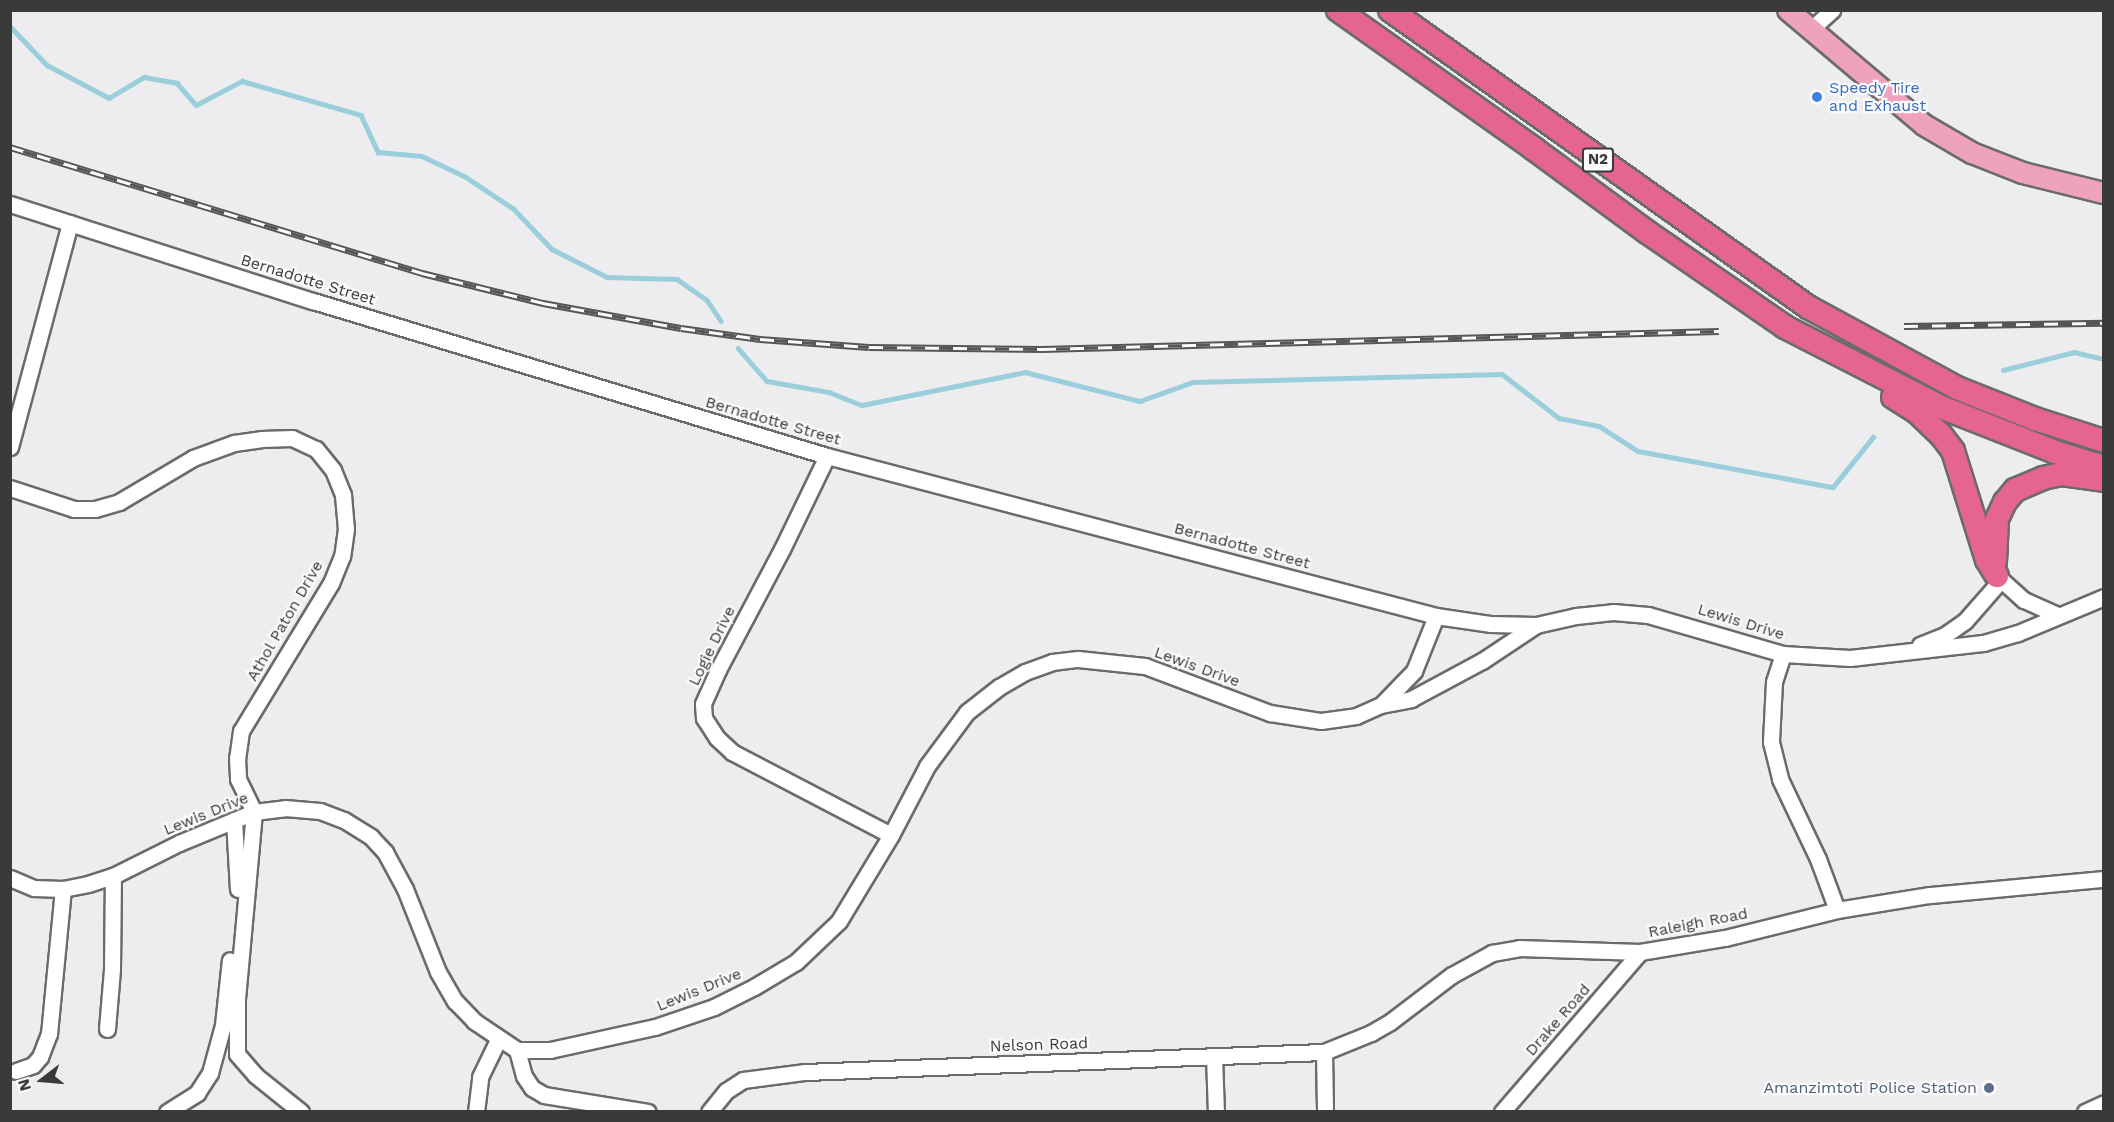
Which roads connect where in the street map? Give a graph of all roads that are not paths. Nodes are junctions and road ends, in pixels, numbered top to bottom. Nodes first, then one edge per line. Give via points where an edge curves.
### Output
1 (1338, 10) edge
2 (1390, 10) edge
3 (1788, 10) edge
4 (1832, 10) edge
5 (1810, 30) junction
6 (2103, 193) edge
7 (10, 204) edge
8 (70, 223) junction
9 (1785, 327) junction
10 (2103, 439) edge
11 (10, 447) edge
12 (827, 456) junction
13 (2103, 467) edge
14 (2103, 480) edge
15 (10, 488) edge
16 (1998, 579) junction
17 (2103, 597) edge
18 (2058, 615) junction
19 (1436, 616) junction
20 (1536, 625) junction
21 (1783, 654) junction
22 (1888, 655) junction
23 (1381, 705) junction
24 (254, 812) junction
25 (234, 820) junction
26 (891, 835) junction
27 (113, 876) junction
28 (10, 878) edge
29 (2103, 879) edge
30 (63, 889) junction
31 (1837, 910) junction
32 (1640, 952) junction
33 (107, 1029) dead end
34 (498, 1040) junction
35 (517, 1050) junction
36 (1324, 1052) junction
37 (1214, 1056) junction
38 (16, 1071) dead end
39 (2103, 1103) edge
40 (167, 1112) edge
41 (301, 1112) edge
42 (476, 1112) edge
43 (648, 1112) edge
44 (709, 1112) edge
45 (1216, 1112) edge
46 (1325, 1112) edge
47 (1502, 1112) edge
48 (2085, 1112) edge

1 - 9 highway, N2
2 - 10 highway, N2 via 1808,307 1957,388
3 - 5 main road
4 - 5 street
5 - 6 main road via 1924,125 1972,153 2023,173
7 - 8 street, Bernadotte Street
8 - 11 street
8 - 12 street, Bernadotte Street via 313,301
9 - 13 highway, N2 via 1941,408
9 - 16 highway via 1917,412 1941,435 1953,451 1987,560
12 - 19 street, Bernadotte Street
12 - 26 street, Logie Drive via 718,669 703,704 704,718 732,752
14 - 16 highway via 2062,474 2015,490 1997,519 1994,552
15 - 24 street, Athol Paton Drive via 74,509 95,509 119,502 193,458 234,442 261,439 292,438 315,449 333,470 343,495 346,529 342,556 331,583 241,731 238,779
16 - 18 street via 2024,600
16 - 22 street via 1965,621 1945,635
17 - 18 street, Lewis Drive
18 - 22 street, Lewis Drive via 1983,643
19 - 20 street, Bernadotte Street via 1491,624
19 - 23 street, Lewis Drive via 1414,671
20 - 21 street, Lewis Drive via 1613,612 1648,615
20 - 23 street, Lewis Drive via 1482,661 1411,699
21 - 22 street, Lewis Drive via 1850,658
21 - 31 street via 1774,682 1771,742 1780,779
23 - 26 street, Lewis Drive via 1356,716 1321,721 1270,712 1145,666 1078,659 1052,662 999,687 967,712 927,766
24 - 25 street, Lewis Drive
24 - 34 street, Lewis Drive via 285,808 320,810 370,837 385,852 405,889 438,972 455,1000
24 - 41 street via 237,998 237,1054 255,1075
25 - 27 street, Lewis Drive
25 - 40 street via 239,882 223,1025 210,1073 197,1093
26 - 35 street, Lewis Drive via 839,921 796,962 754,987 714,1007 655,1027 550,1050
27 - 30 street, Lewis Drive
27 - 33 street
28 - 30 street, Lewis Drive via 34,888
29 - 31 street, Raleigh Road via 1930,895
30 - 38 street via 49,1034 33,1065
31 - 32 street, Raleigh Road via 1725,938
32 - 36 street, Raleigh Road via 1519,948 1492,953 1452,975 1371,1033
32 - 47 street, Drake Road
34 - 35 street, Lewis Drive
34 - 42 street via 480,1077
35 - 43 street via 524,1076 532,1088 544,1095
36 - 37 street, Nelson Road
36 - 46 street
37 - 44 street, Nelson Road via 805,1072 743,1080 726,1091
37 - 45 street
39 - 48 street

